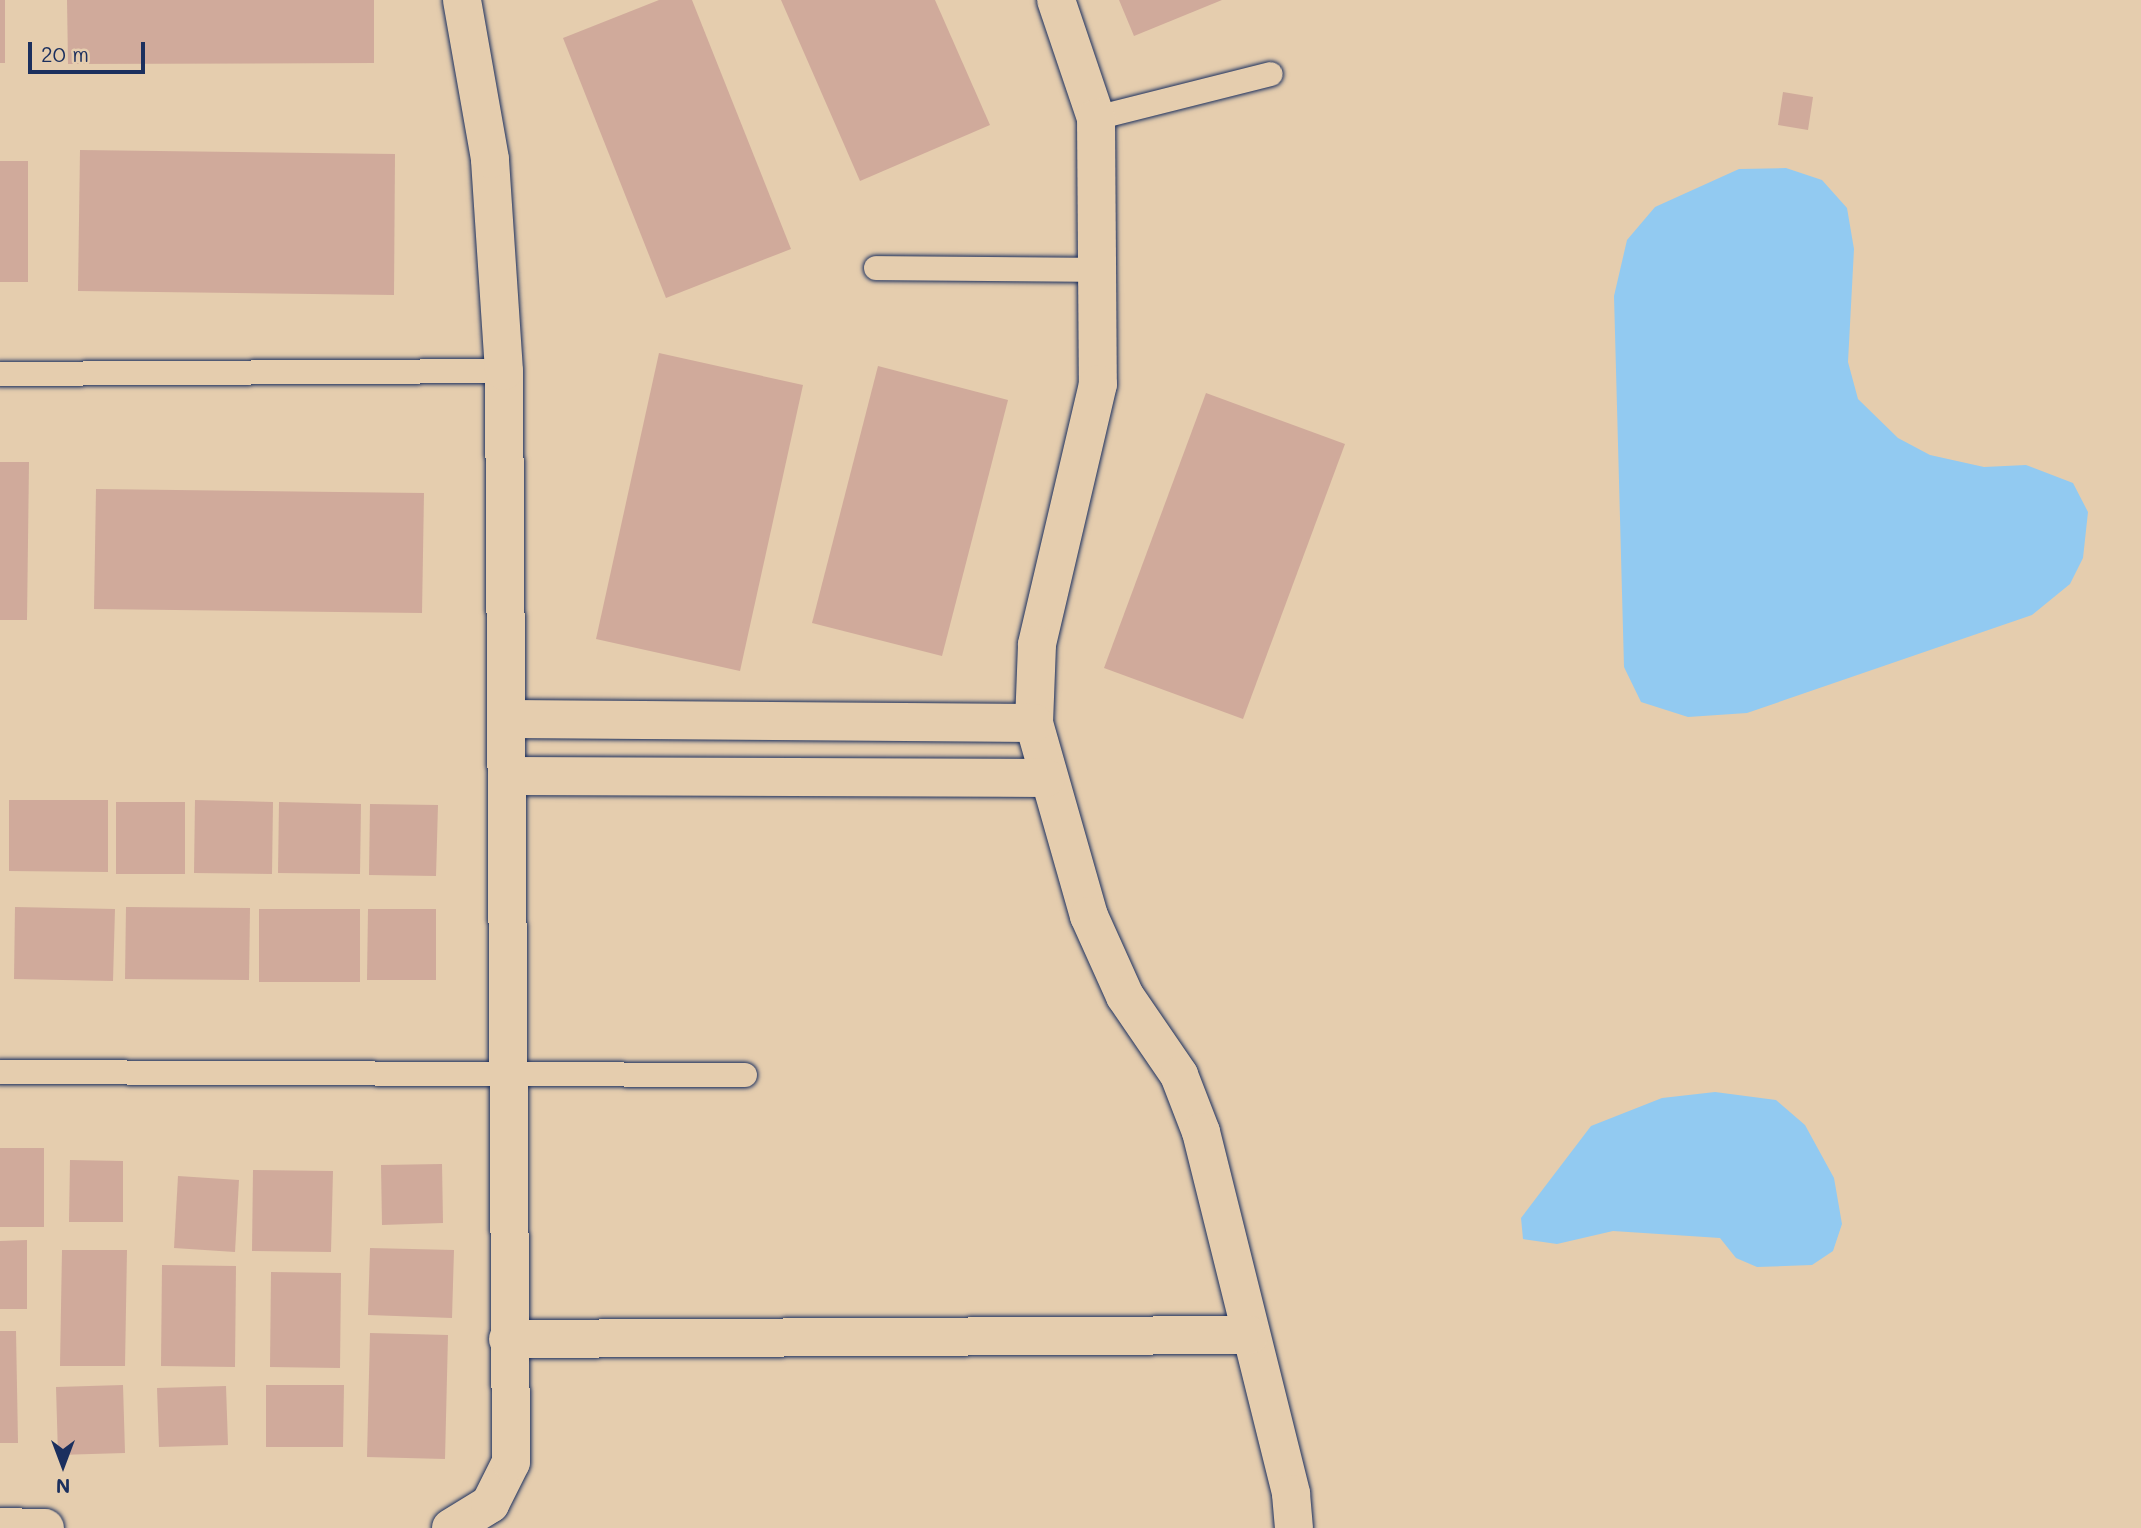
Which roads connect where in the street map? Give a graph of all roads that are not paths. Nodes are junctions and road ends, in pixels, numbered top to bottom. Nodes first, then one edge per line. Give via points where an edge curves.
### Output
1 (463, 0) edge
2 (1055, 0) edge
3 (1270, 74) dead end
4 (1096, 118) junction
5 (876, 268) dead end
6 (1100, 270) junction
7 (504, 371) junction
8 (0, 374) edge
9 (511, 719) junction
10 (1034, 723) junction
11 (510, 776) junction
12 (1046, 778) junction
13 (0, 1072) edge
14 (506, 1075) junction
15 (745, 1075) dead end
16 (1249, 1335) junction
17 (508, 1339) junction
18 (0, 1527) edge
19 (45, 1528) edge
20 (451, 1528) edge
21 (1294, 1528) edge

1 - 7 street via 490,159
2 - 4 street
3 - 4 lane
4 - 6 street
5 - 6 lane
6 - 10 street via 1098,384 1037,645
7 - 8 lane
7 - 9 street
9 - 10 street
9 - 11 street
10 - 12 street
11 - 12 street
11 - 14 street
12 - 16 street via 1089,916 1125,996 1179,1076 1201,1132
13 - 14 lane
14 - 15 lane
14 - 17 street
16 - 17 street
16 - 21 street
17 - 20 street via 510,1462 490,1504
18 - 19 street

